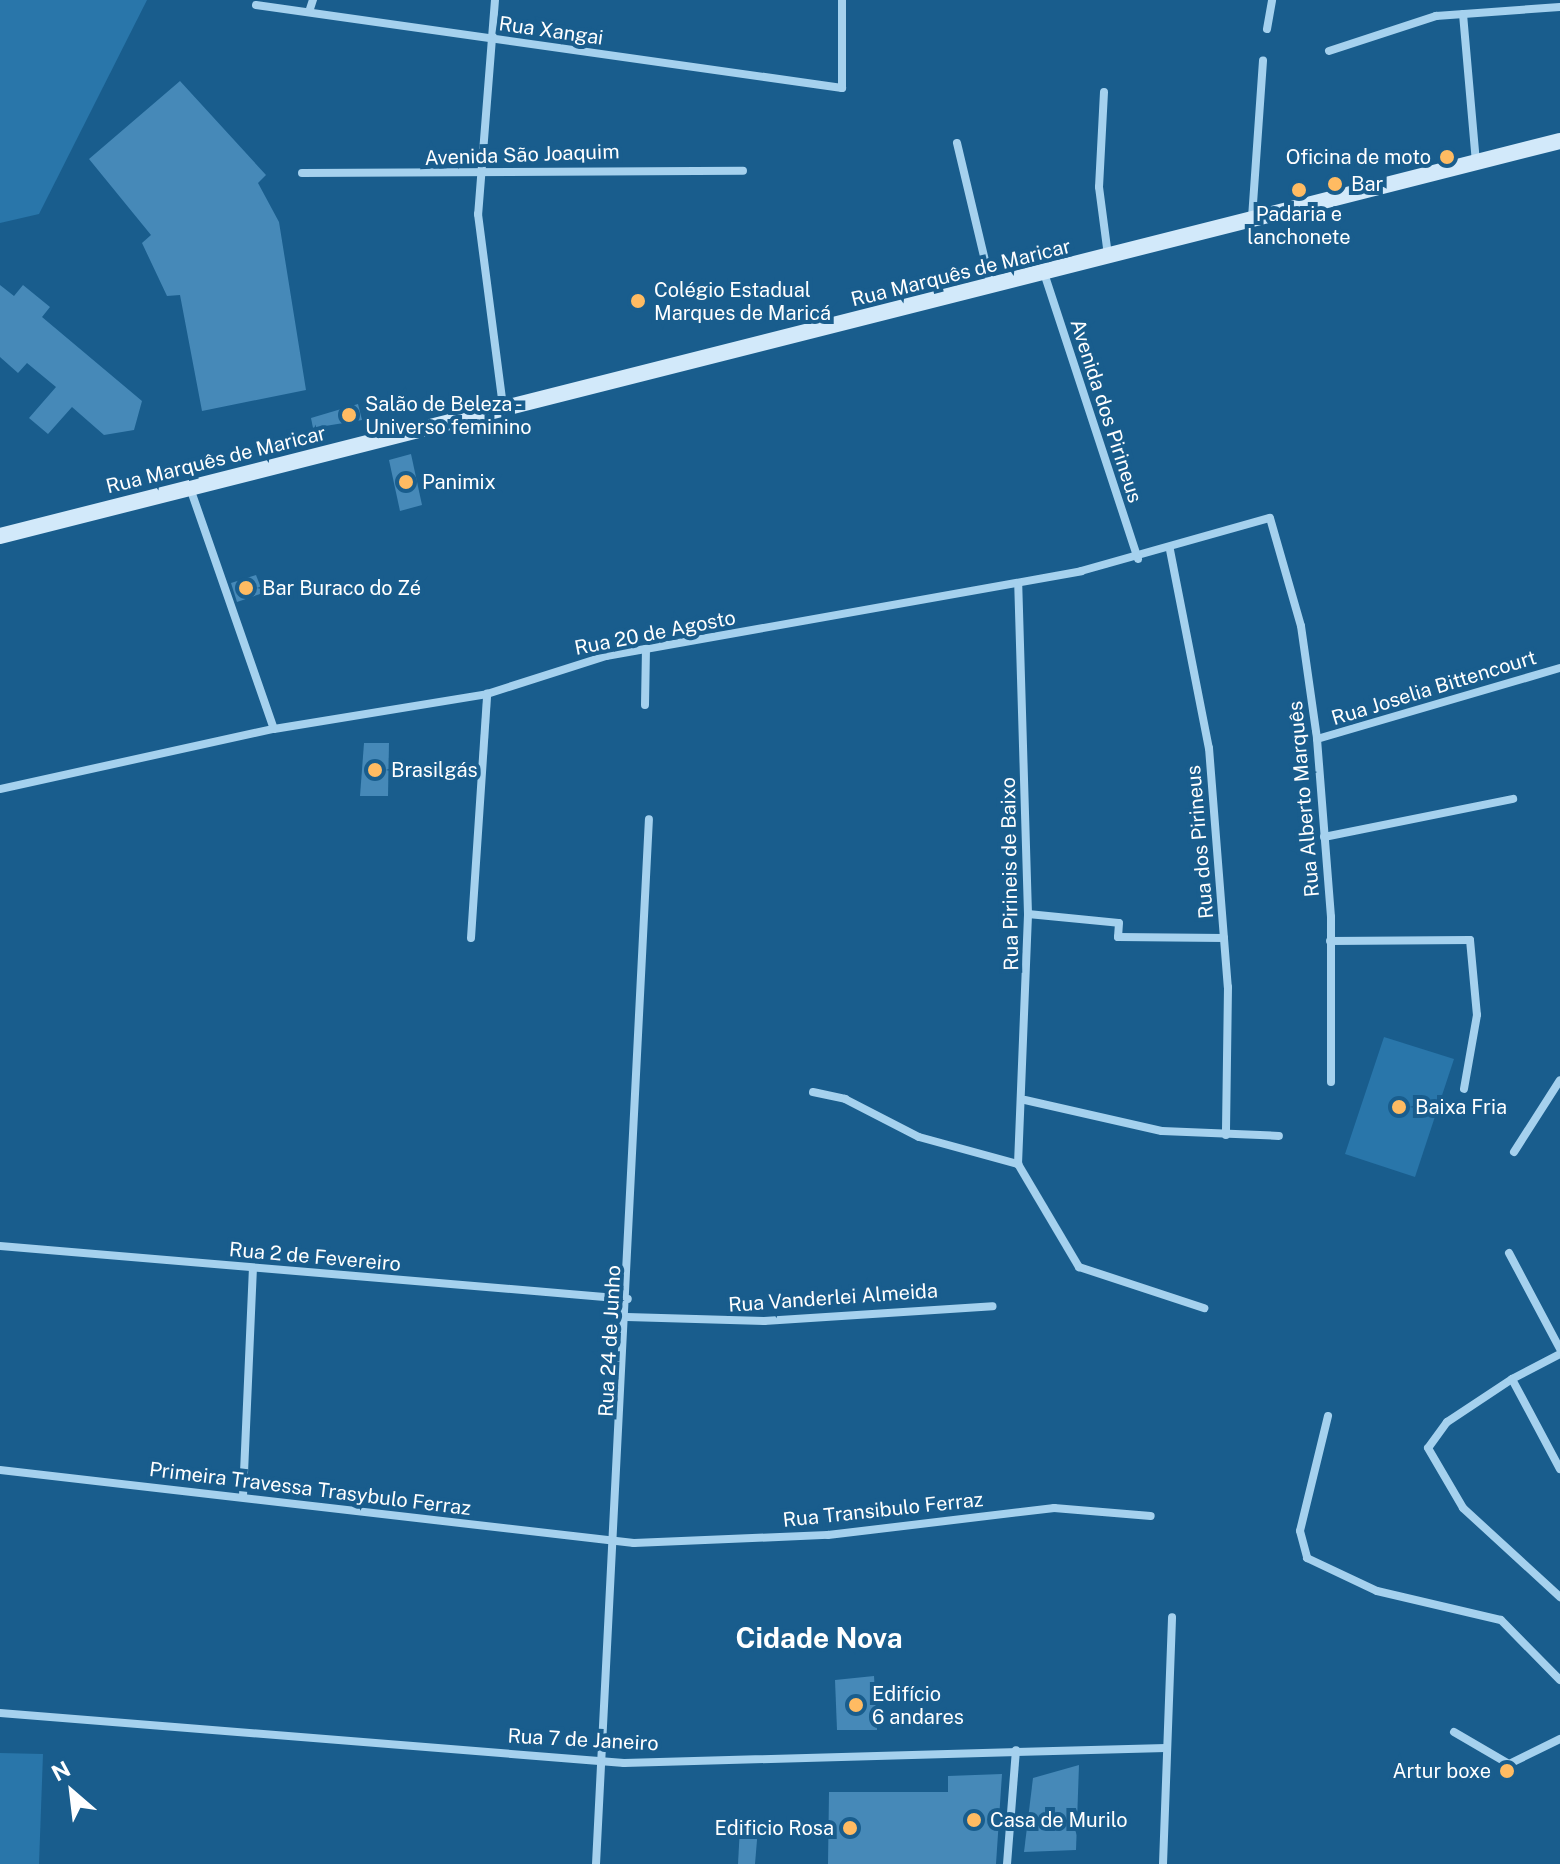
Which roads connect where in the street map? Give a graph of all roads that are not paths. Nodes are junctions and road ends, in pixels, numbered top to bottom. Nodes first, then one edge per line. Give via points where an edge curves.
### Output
1 (313, 0) edge
2 (495, 0) edge
3 (842, 0) edge
4 (1272, 0) edge
5 (256, 5) dead end
6 (1560, 7) edge
7 (309, 12) junction
8 (1463, 14) junction
9 (1267, 29) dead end
10 (490, 38) junction
11 (1329, 51) dead end
12 (1263, 60) dead end
13 (1104, 92) dead end
14 (1560, 141) edge
15 (957, 143) dead end
16 (1476, 164) junction
17 (743, 171) dead end
18 (302, 173) dead end
19 (478, 175) junction
20 (1252, 219) junction
21 (1108, 256) junction
22 (1044, 273) junction
23 (991, 286) junction
24 (503, 407) junction
25 (190, 487) junction
26 (1270, 518) joint
27 (0, 536) edge
28 (1170, 550) junction
29 (1138, 559) junction
30 (1018, 583) junction
31 (646, 649) junction
32 (1560, 668) edge
33 (487, 694) junction
34 (645, 705) dead end
35 (274, 729) junction
36 (1317, 739) junction
37 (0, 789) edge
38 (1513, 799) dead end
39 (649, 819) dead end
40 (1324, 837) junction
41 (1028, 914) junction
42 (471, 938) dead end
43 (1224, 938) junction
44 (1330, 941) junction
45 (1560, 1080) edge
46 (1331, 1082) dead end
47 (1464, 1089) dead end
48 (813, 1092) dead end
49 (1025, 1100) junction
50 (1226, 1135) junction
51 (1279, 1136) dead end
52 (1514, 1152) dead end
53 (1018, 1164) junction
54 (0, 1246) edge
55 (1509, 1253) dead end
56 (253, 1268) junction
57 (628, 1299) junction
58 (993, 1306) dead end
59 (1204, 1308) dead end
60 (627, 1317) junction
61 (1560, 1352) edge
62 (1512, 1379) junction
63 (1328, 1416) dead end
64 (1560, 1469) edge
65 (0, 1470) edge
66 (243, 1496) junction
67 (1151, 1516) dead end
68 (616, 1540) junction
69 (1560, 1597) edge
70 (1172, 1617) dead end
71 (1560, 1680) edge
72 (0, 1713) edge
73 (1454, 1732) dead end
74 (1560, 1739) edge
75 (1166, 1748) junction
76 (1016, 1750) junction
77 (600, 1761) junction
78 (596, 1864) edge
79 (1007, 1864) edge
80 (1163, 1864) edge

1 - 7 street
2 - 10 street
3 - 10 street, Rua Xangai via 842,88
4 - 9 street
5 - 7 street, Rua Xangai
6 - 8 street
7 - 10 street, Rua Xangai
8 - 11 street via 1414,21
8 - 16 street
10 - 19 street
12 - 20 street
13 - 21 street via 1099,187
14 - 16 main road, Rua Marquês de Maricar
15 - 23 street
16 - 20 main road, Rua Marquês de Maricar
17 - 19 street, Avenida São Joaquim via 556,167
18 - 19 street, Avenida São Joaquim
19 - 24 street via 488,325
20 - 21 main road, Rua Marquês de Maricar
21 - 22 main road, Rua Marquês de Maricar
22 - 23 main road, Rua Marquês de Maricar
22 - 29 street, Avenida dos Pirineus
23 - 24 main road, Rua Marquês de Maricar
24 - 25 main road, Rua Marquês de Maricar
25 - 27 main road, Rua Marquês de Maricar
25 - 35 street
26 - 28 street, Rua 20 de Agosto
26 - 36 street, Rua Alberto Marquês via 1301,626
28 - 29 street, Rua 20 de Agosto
28 - 43 street, Rua dos Pirineus via 1202,697
29 - 30 street, Rua 20 de Agosto
30 - 31 street, Rua 20 de Agosto
30 - 41 street, Rua Pirineis de Baixo
31 - 33 street, Rua 20 de Agosto
31 - 34 street
32 - 36 street, Rua Joselia Bittencourt
33 - 35 street, Rua 20 de Agosto
33 - 42 street
35 - 37 street, Rua 20 de Agosto
36 - 40 street, Rua Alberto Marquês
38 - 40 street
39 - 57 street, Rua 24 de Junho
40 - 44 street, Rua Alberto Marquês
41 - 43 street via 1119,923 1118,937
41 - 49 street, Rua Pirineis de Baixo
43 - 50 street, Rua dos Pirineus
44 - 46 street, Rua Alberto Marquês
44 - 47 street via 1470,940 1477,1015
45 - 52 street
48 - 53 street via 845,1099 929,1141
49 - 50 street via 1132,1126
49 - 53 street, Rua Pirineis de Baixo
50 - 51 street
53 - 59 street via 1079,1267
54 - 56 street, Rua 2 de Fevereiro
55 - 61 street
56 - 57 street, Rua 2 de Fevereiro
56 - 66 street
57 - 60 street, Rua 24 de Junho
58 - 60 street, Rua Vanderlei Almeida via 764,1321
60 - 68 street, Rua 24 de Junho
61 - 62 street
62 - 64 street
62 - 69 street via 1447,1422 1428,1448 1463,1508
63 - 71 street via 1300,1531 1307,1558 1377,1591 1501,1620
65 - 66 street, Primeira Travessa Trasybulo Ferraz
66 - 68 street, Primeira Travessa Trasybulo Ferraz
67 - 68 street, Rua Transibulo Ferraz via 1054,1508 828,1535
68 - 77 street, Rua 24 de Junho
70 - 75 street
72 - 77 street, Rua 7 de Janeiro
73 - 74 street via 1509,1764
75 - 76 street, Rua 7 de Janeiro
75 - 80 street
76 - 77 street, Rua 7 de Janeiro
76 - 79 street
77 - 78 street, Rua 24 de Junho

